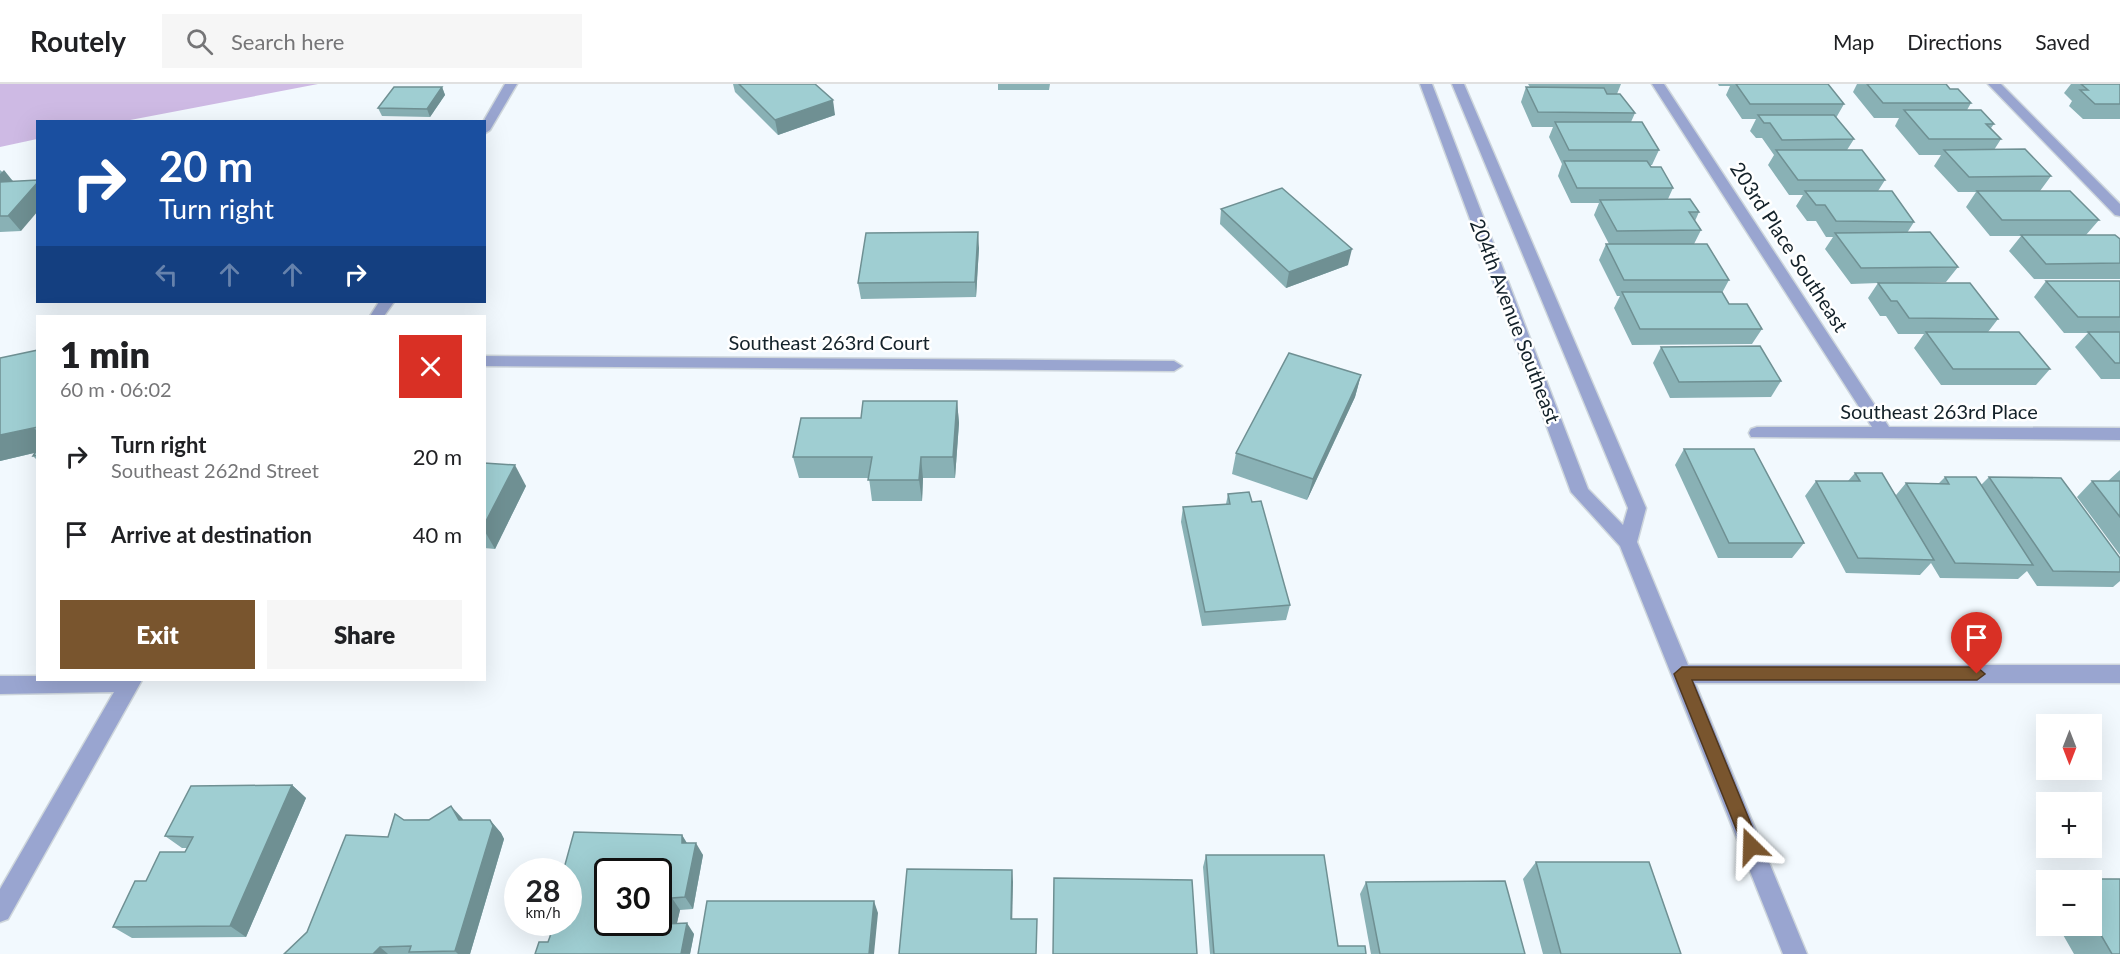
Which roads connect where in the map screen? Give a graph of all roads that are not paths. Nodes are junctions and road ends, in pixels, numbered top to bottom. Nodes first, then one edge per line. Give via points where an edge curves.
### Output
1 (511, 84) edge
2 (1426, 84) edge
3 (1458, 84) edge
4 (1658, 84) edge
5 (1994, 84) edge
6 (486, 127) edge
7 (2120, 212) edge
8 (486, 361) edge
9 (1174, 366) dead end
10 (1758, 433) dead end
11 (1884, 433) junction
12 (2120, 434) edge
13 (1628, 542) junction
14 (1682, 674) junction
15 (2120, 674) edge
16 (130, 681) edge
17 (0, 685) edge
18 (0, 911) edge
19 (1795, 954) edge

1 - 6 street
2 - 13 street, 204th Avenue Southeast via 1580,492
3 - 13 street, 204th Avenue Southeast via 1637,508
4 - 11 street, 203rd Place Southeast
5 - 7 street
8 - 9 street, Southeast 263rd Court
10 - 11 street, Southeast 263rd Place
11 - 12 street, Southeast 263rd Place
13 - 14 street, 204th Avenue Southeast
14 - 15 street
14 - 19 street, 204th Avenue Southeast
16 - 17 street
16 - 18 street

